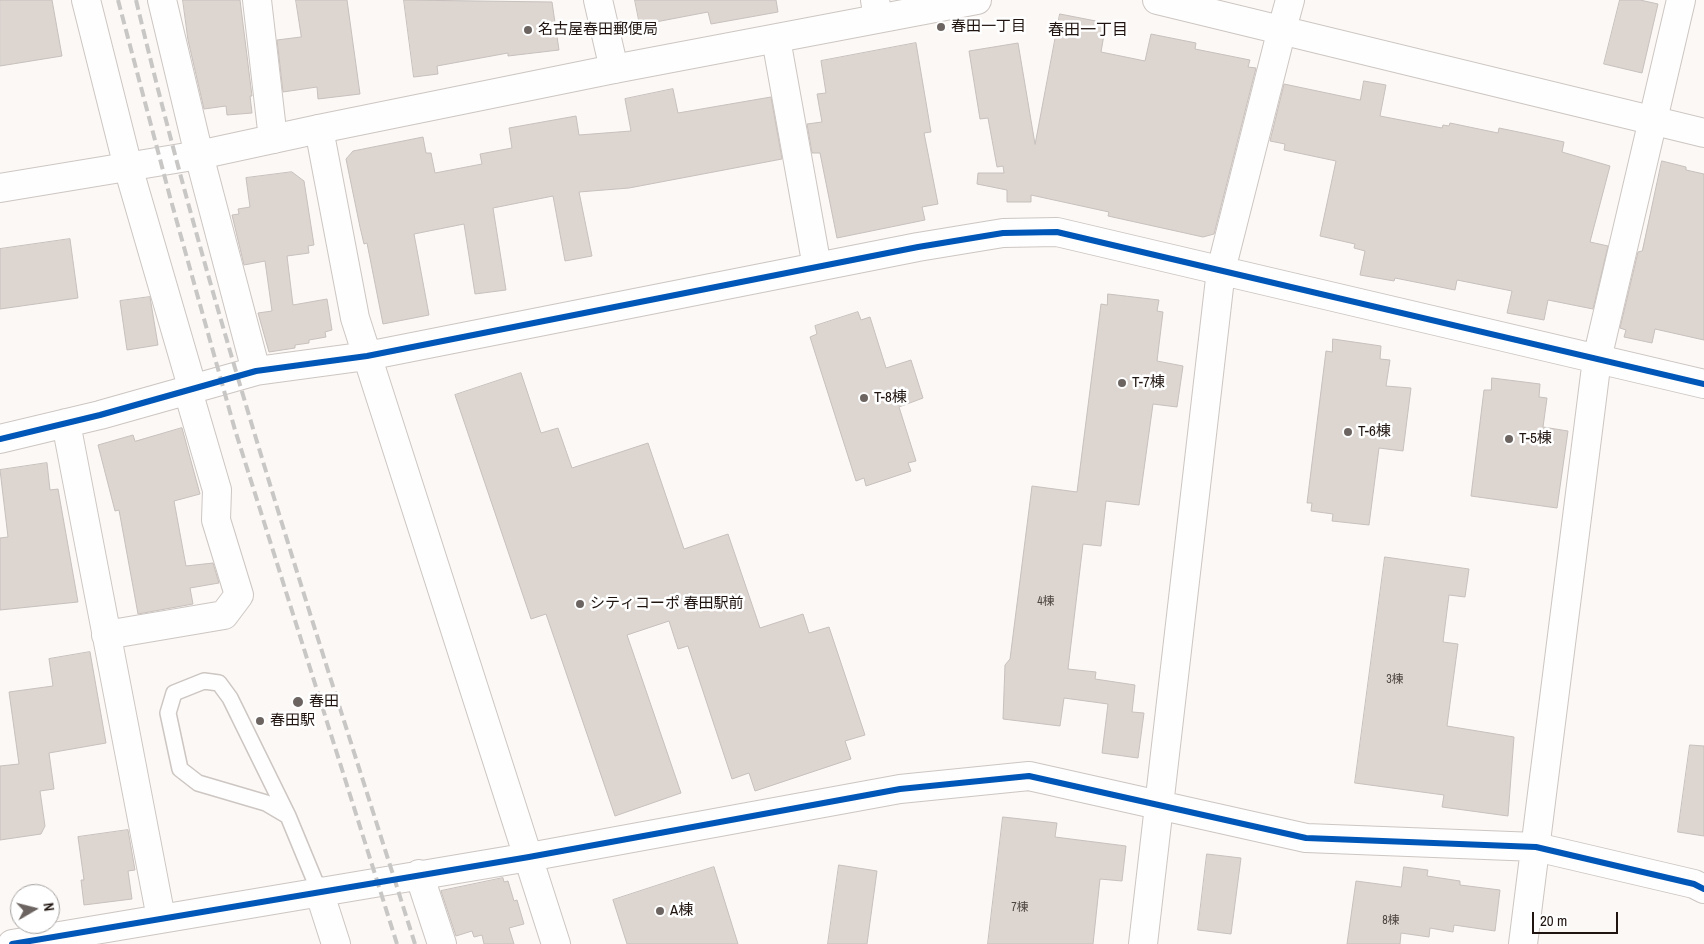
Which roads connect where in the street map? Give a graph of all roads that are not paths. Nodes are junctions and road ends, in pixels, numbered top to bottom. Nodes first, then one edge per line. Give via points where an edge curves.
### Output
1 (86, 0) edge
2 (162, 0) edge
3 (257, 0) edge
4 (598, 0) edge
5 (977, 0) edge
6 (1157, 0) edge
7 (1290, 0) edge
8 (1681, 0) edge
9 (876, 9) edge
10 (1282, 29) junction
11 (776, 39) junction
12 (614, 69) junction
13 (1653, 120) junction
14 (319, 129) junction
15 (1704, 132) edge
16 (273, 139) junction
17 (199, 155) junction
18 (128, 167) junction
19 (0, 188) edge
20 (817, 267) junction
21 (1221, 270) junction
22 (367, 356) junction
23 (1597, 359) junction
24 (256, 371) junction
25 (1704, 384) edge
26 (190, 390) junction
27 (66, 423) junction
28 (0, 439) edge
29 (106, 635) junction
30 (1160, 804) junction
31 (288, 816) junction
32 (1536, 847) junction
33 (529, 857) junction
34 (419, 874) junction
35 (1704, 889) edge
36 (320, 891) junction
37 (161, 918) junction
38 (12, 944) edge
39 (336, 944) edge
40 (442, 944) edge
41 (556, 944) edge
42 (1143, 944) edge
43 (1523, 944) edge

1 - 18 street
2 - 17 street
3 - 16 street
4 - 12 street
5 - 9 street
6 - 10 street
7 - 10 street
8 - 13 street
9 - 11 street
10 - 13 street
10 - 21 street
11 - 12 street
11 - 20 street
12 - 14 street
13 - 15 street
13 - 23 street
14 - 16 street
14 - 22 street via 355,318
16 - 17 street
17 - 18 street
17 - 24 street
18 - 19 street
18 - 26 street
20 - 21 street via 1003,233 1057,232
20 - 22 street
21 - 23 street
21 - 30 street
22 - 24 street
22 - 33 street
23 - 25 street
23 - 32 street
24 - 26 street
26 - 27 street
26 - 29 street via 217,490 216,520 239,596 224,616
27 - 28 street
27 - 29 street
29 - 37 street
30 - 32 street via 1306,838
30 - 33 street via 1029,776 900,790
30 - 42 street
31 - 31 lane via 266,803 198,783 180,769 168,713 174,693 204,681 219,683 230,698
31 - 36 lane
32 - 35 street
32 - 43 street
33 - 34 street
33 - 41 street
34 - 36 street
34 - 40 street
36 - 37 street
36 - 39 street
37 - 38 street

